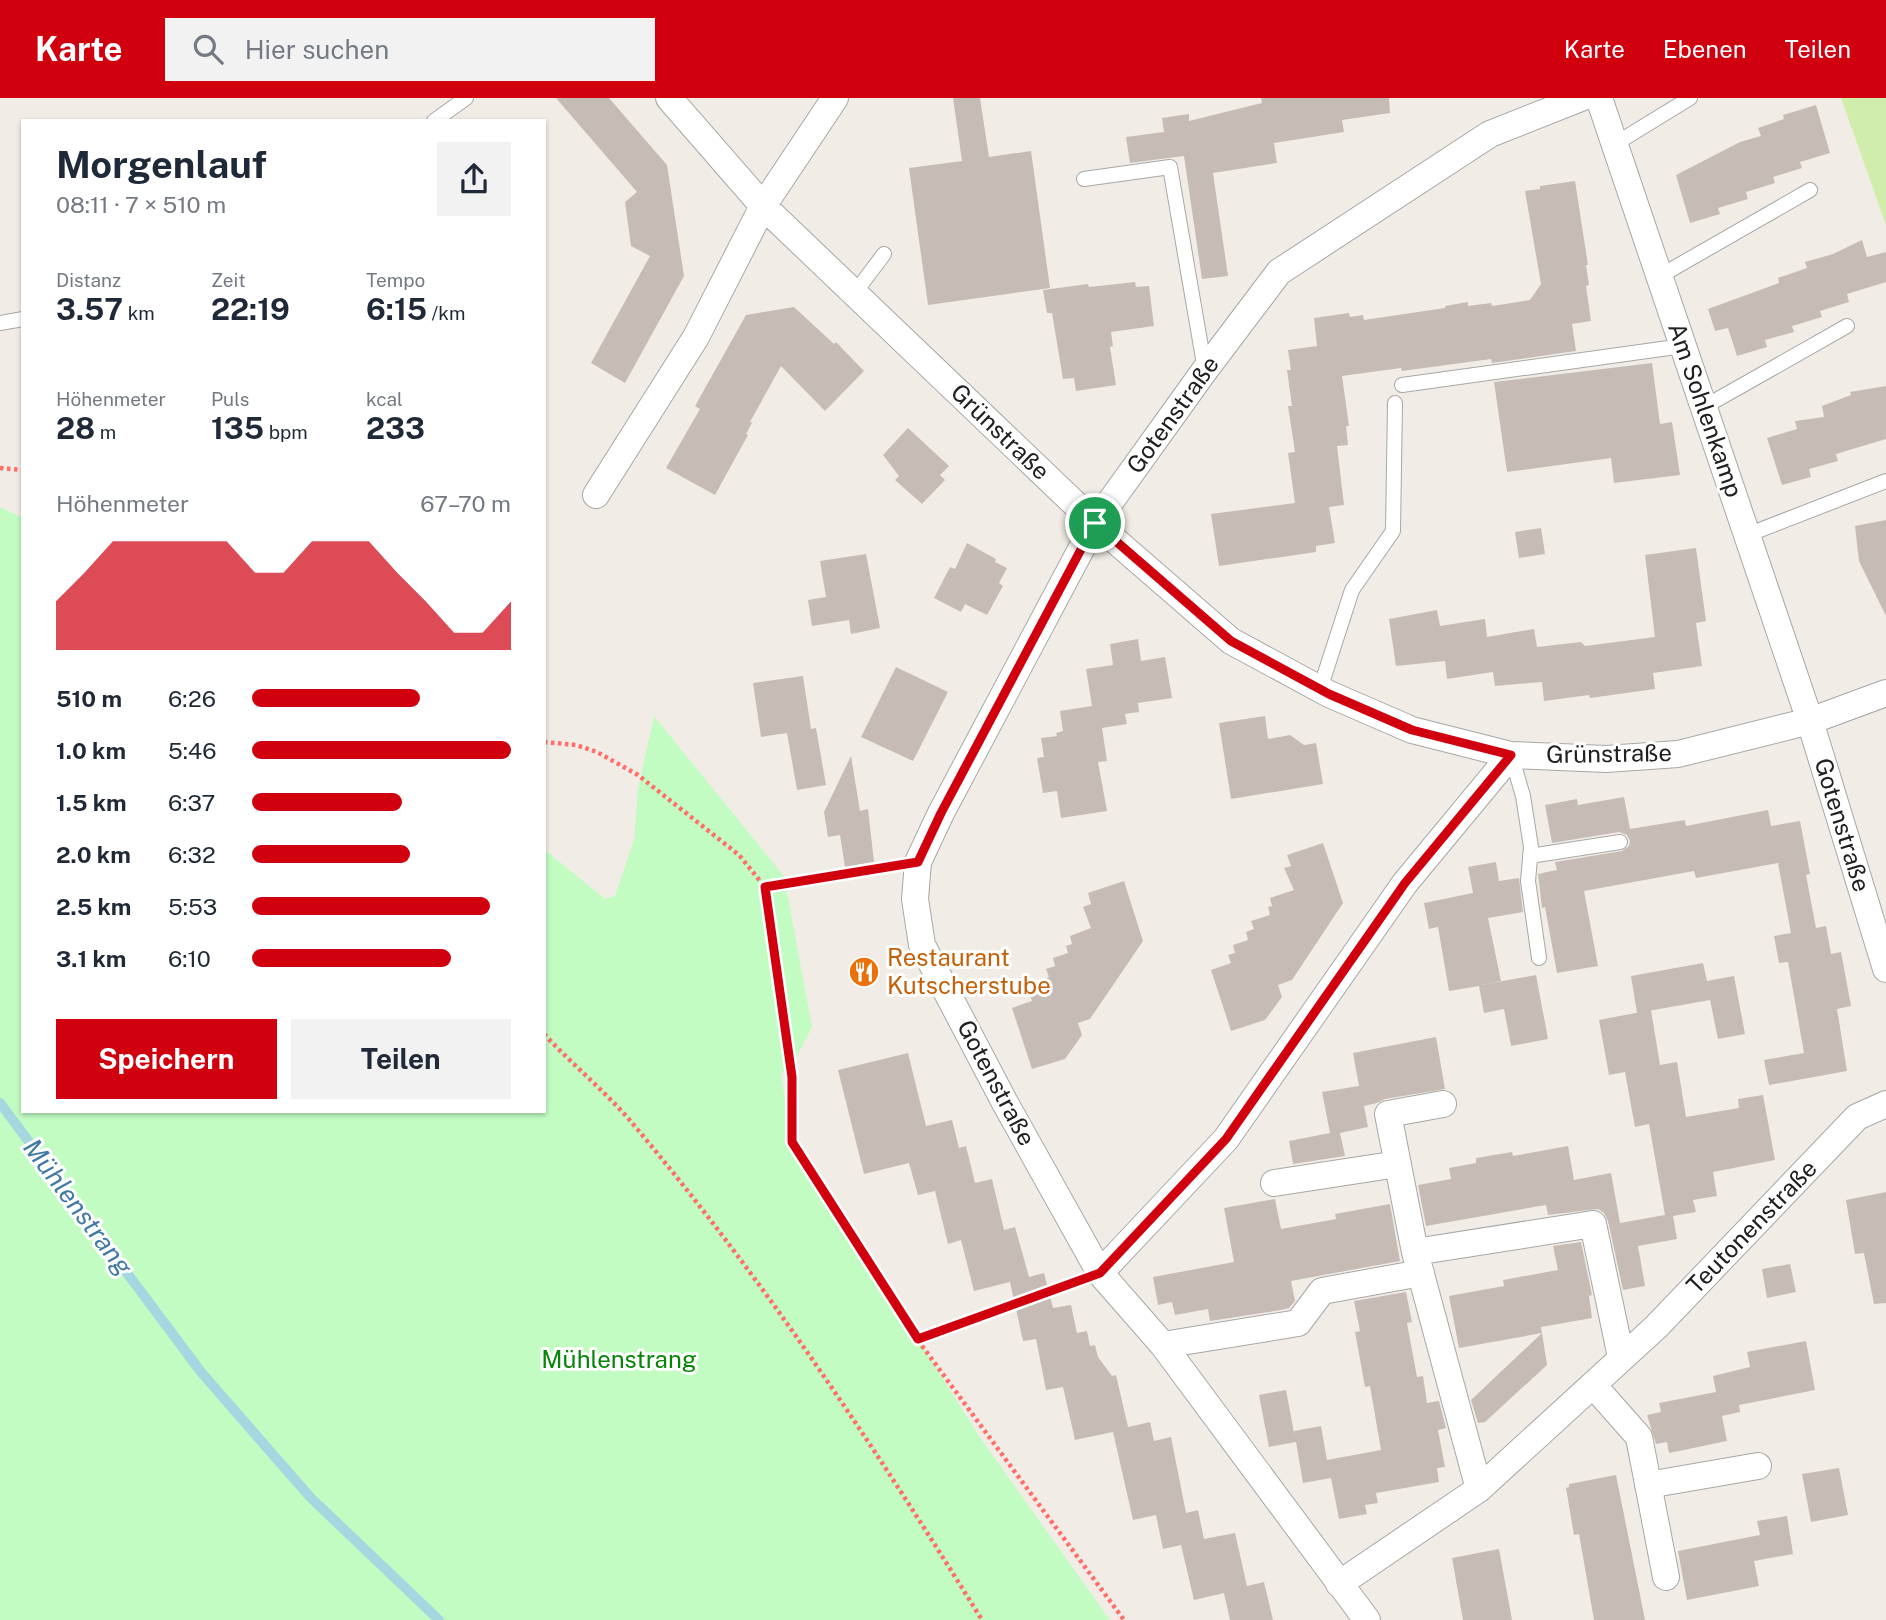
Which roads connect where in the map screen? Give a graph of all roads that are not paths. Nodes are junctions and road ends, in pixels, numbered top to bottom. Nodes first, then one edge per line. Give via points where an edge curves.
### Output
1 (466, 98) edge
2 (669, 98) edge
3 (835, 98) edge
4 (1581, 98) edge
5 (1600, 98) edge
6 (1690, 98) edge
7 (437, 119) edge
8 (1615, 144) junction
9 (1084, 179) dead end
10 (1810, 190) dead end
11 (763, 206) junction
12 (884, 254) dead end
13 (1660, 276) junction
14 (854, 294) junction
15 (21, 319) edge
16 (0, 323) edge
17 (1847, 326) dead end
18 (1683, 346) junction
19 (1205, 370) junction
20 (1402, 385) dead end
21 (1395, 403) dead end
22 (1703, 407) junction
23 (1886, 481) edge
24 (596, 495) dead end
25 (1095, 523) junction
26 (1747, 535) junction
27 (1320, 689) junction
28 (1886, 693) edge
29 (1810, 721) junction
30 (1511, 755) junction
31 (1620, 842) dead end
32 (1530, 856) junction
33 (1539, 958) dead end
34 (1886, 970) edge
35 (1443, 1104) dead end
36 (1886, 1104) edge
37 (1398, 1164) junction
38 (1274, 1183) dead end
39 (1418, 1262) junction
40 (1100, 1273) junction
41 (1163, 1346) junction
42 (1621, 1357) junction
43 (1593, 1385) junction
44 (1758, 1466) dead end
45 (1648, 1485) junction
46 (1479, 1489) junction
47 (1666, 1577) dead end
48 (1339, 1584) junction
49 (1367, 1620) edge

1 - 7 lane
2 - 11 street, Grünstraße
3 - 11 street
4 - 19 street, Gotenstraße via 1490,134 1279,272
5 - 8 street, Am Sohlenkamp
6 - 8 lane
8 - 13 street, Am Sohlenkamp
9 - 19 lane via 1170,167
10 - 13 lane
11 - 14 street, Grünstraße
11 - 24 street via 696,337
12 - 14 lane
13 - 18 street, Am Sohlenkamp
14 - 25 street, Grünstraße
15 - 16 lane
17 - 22 lane
18 - 20 lane
18 - 22 street, Am Sohlenkamp
19 - 25 street, Gotenstraße
21 - 27 lane via 1392,531 1352,590
22 - 26 street, Am Sohlenkamp
23 - 26 lane
25 - 27 street, Grünstraße via 1231,641
25 - 40 street, Gotenstraße via 941,813 918,862 915,899 922,945
26 - 29 street, Am Sohlenkamp
27 - 30 street, Grünstraße via 1412,730
28 - 29 street, Grünstraße
29 - 30 street, Grünstraße via 1678,754 1606,759
29 - 34 street, Gotenstraße
30 - 32 lane via 1523,796
30 - 40 street via 1405,883 1226,1139
31 - 32 lane
32 - 33 lane via 1528,881
35 - 37 street via 1388,1114
36 - 42 street, Teutonenstraße via 1857,1116
37 - 38 street
37 - 39 street
39 - 41 street via 1322,1291 1298,1323
39 - 42 street via 1593,1224
39 - 46 street
40 - 41 street, Gotenstraße
41 - 48 street, Gotenstraße
42 - 43 street, Teutonenstraße
43 - 45 street via 1639,1437
43 - 46 street, Teutonenstraße
44 - 45 street
45 - 47 street
46 - 48 street, Teutonenstraße
48 - 49 street, Gotenstraße

